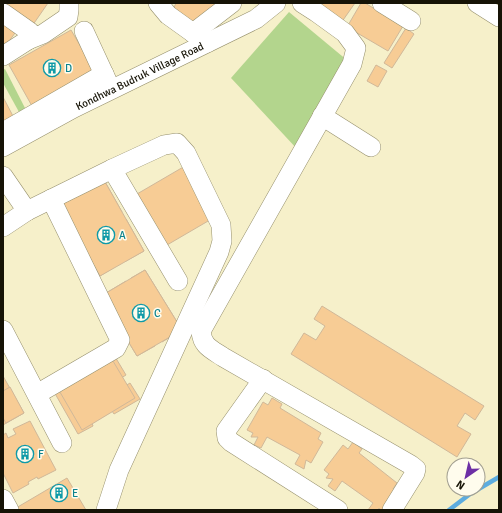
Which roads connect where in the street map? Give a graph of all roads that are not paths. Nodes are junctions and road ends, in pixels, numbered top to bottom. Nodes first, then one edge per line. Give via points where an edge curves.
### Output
1 (69, 3) edge
2 (158, 3) edge
3 (232, 3) edge
4 (276, 3) edge
5 (302, 3) edge
6 (382, 3) edge
7 (477, 3) edge
8 (3, 13) edge
9 (499, 17) edge
10 (411, 21) dead end
11 (84, 31) dead end
12 (200, 38) junction
13 (28, 40) junction
14 (3, 56) edge
15 (108, 82) junction
16 (322, 116) junction
17 (3, 132) edge
18 (371, 146) dead end
19 (3, 147) edge
20 (112, 168) junction
21 (3, 176) edge
22 (51, 199) junction
23 (27, 211) junction
24 (3, 227) edge
25 (178, 281) dead end
26 (3, 330) edge
27 (263, 379) junction
28 (37, 394) junction
29 (62, 443) dead end
30 (3, 499) edge
31 (9, 510) edge
32 (106, 510) edge
33 (338, 510) edge
34 (392, 510) edge

1 - 13 street via 68,17 43,34
2 - 12 street via 168,15
3 - 12 street
4 - 12 street, Kondhwa Budruk Village Road via 256,19
5 - 16 street via 345,33 356,48 352,64
6 - 10 street
7 - 9 street
8 - 13 street via 30,32
11 - 15 street
12 - 15 street, Kondhwa Budruk Village Road
13 - 14 street
15 - 17 street
15 - 19 street, Kondhwa Budruk Village Road via 74,108
16 - 18 street
16 - 27 street via 201,331 202,340 209,348
20 - 22 street
20 - 25 street
20 - 32 street via 164,145 177,143 186,153 221,225 222,241 119,470
21 - 23 street
22 - 23 street
22 - 28 street via 120,340 116,348
23 - 24 street
26 - 28 street
27 - 33 street via 226,431 227,438
27 - 34 street via 416,469 416,473
28 - 29 street
30 - 31 street

